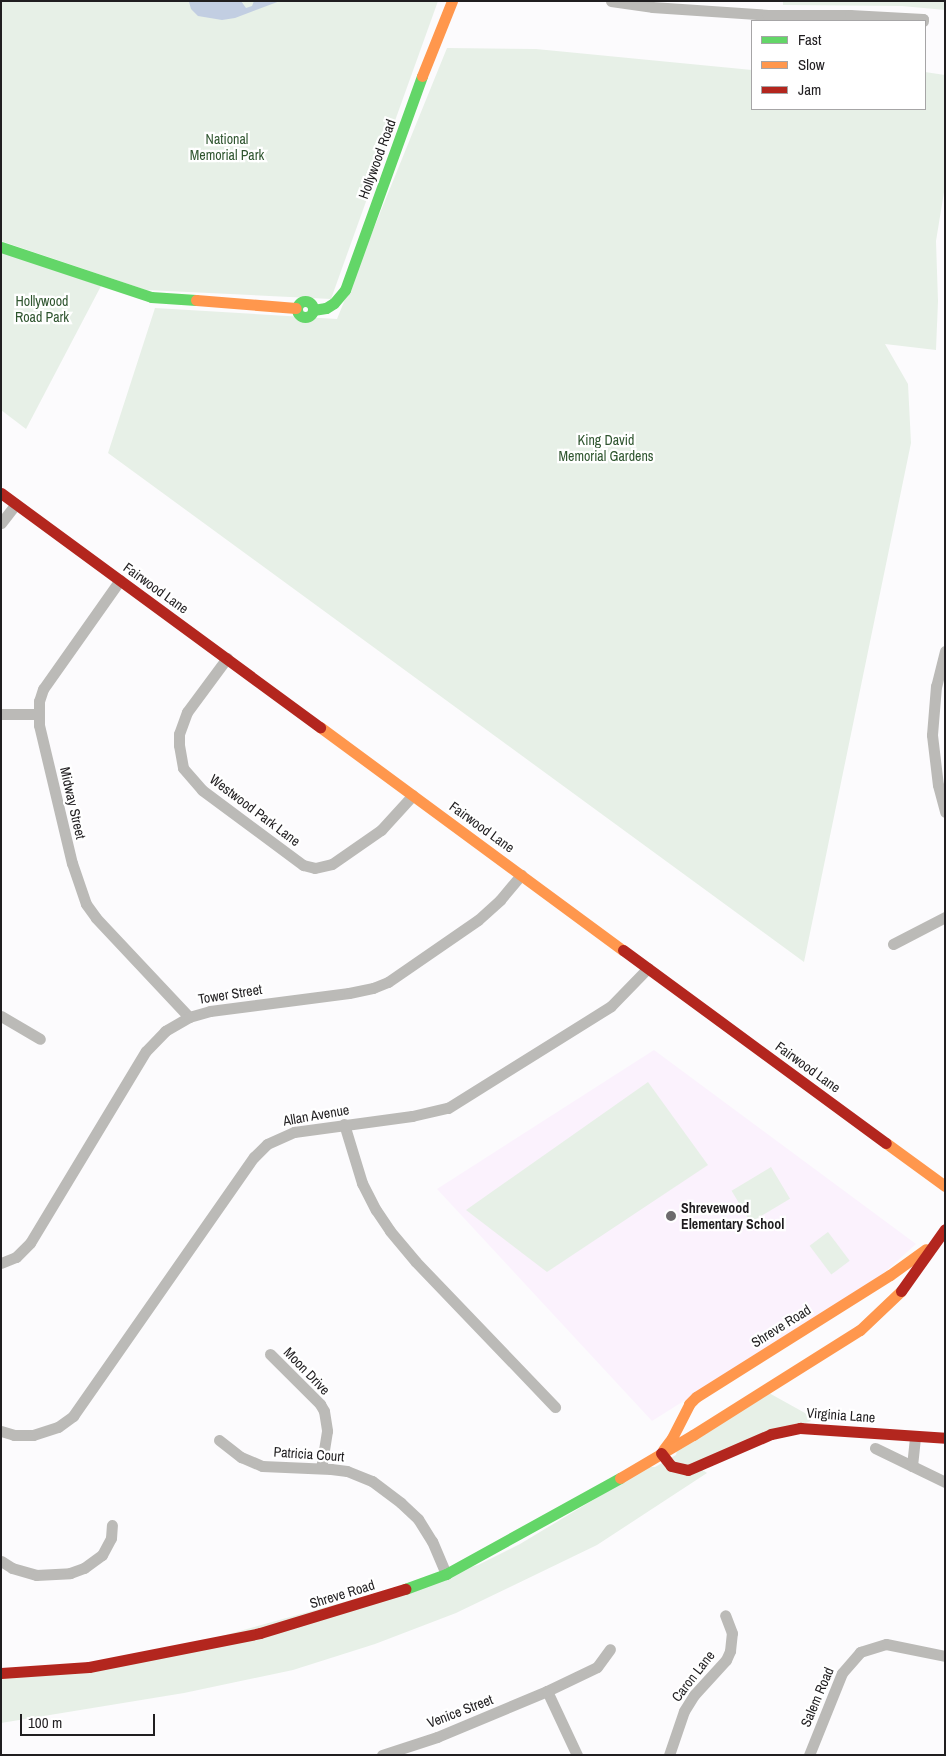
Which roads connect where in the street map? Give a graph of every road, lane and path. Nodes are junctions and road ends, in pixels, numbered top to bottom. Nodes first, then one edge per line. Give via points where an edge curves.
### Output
1 (452, 1) edge
2 (611, 1) edge
3 (899, 19) edge
4 (922, 20) edge
5 (1, 247) edge
6 (1, 493) edge
7 (16, 504) junction
8 (1, 523) edge
9 (120, 580) junction
10 (945, 651) edge
11 (226, 658) junction
12 (1, 714) edge
13 (38, 714) junction
14 (414, 796) junction
15 (945, 812) edge
16 (521, 875) junction
17 (945, 917) edge
18 (893, 944) dead end
19 (648, 968) junction
20 (1, 1016) edge
21 (189, 1017) junction
22 (40, 1039) dead end
23 (344, 1124) junction
24 (945, 1186) edge
25 (945, 1229) edge
26 (936, 1242) junction
27 (1, 1263) edge
28 (270, 1354) dead end
29 (555, 1407) dead end
30 (682, 1417) junction
31 (2, 1432) edge
32 (693, 1435) junction
33 (914, 1436) junction
34 (945, 1438) edge
35 (219, 1440) dead end
36 (875, 1448) dead end
37 (661, 1453) junction
38 (912, 1466) junction
39 (321, 1468) junction
40 (945, 1482) edge
41 (112, 1525) dead end
42 (1, 1561) edge
43 (446, 1574) junction
44 (726, 1614) dead end
45 (610, 1649) dead end
46 (945, 1656) edge
47 (1, 1673) edge
48 (547, 1691) junction
49 (382, 1755) edge
50 (577, 1755) edge
51 (669, 1755) edge
52 (809, 1755) edge

1 - 5 street, Hollywood Road via 345,290 326,308 313,310 311,315 303,317 296,308 151,297
2 - 3 street via 652,7
3 - 4 street
6 - 7 street, Fairwood Lane
7 - 8 street
7 - 9 street, Fairwood Lane
9 - 11 street, Fairwood Lane
9 - 13 street, Midway Street via 43,689
10 - 15 street via 936,686 932,735
11 - 14 street, Fairwood Lane
11 - 14 street, Westwood Park Lane via 187,712 179,734 178,745 184,768 209,796 304,865 315,868 332,864 380,830
12 - 13 street
13 - 21 street, Midway Street via 72,863 86,904
14 - 16 street, Fairwood Lane
16 - 19 street, Fairwood Lane
16 - 21 street, Tower Street via 478,920 397,976 373,988 210,1011
17 - 18 street
19 - 23 street, Allan Avenue via 611,1006 448,1108
19 - 24 street, Fairwood Lane
20 - 22 street
21 - 27 street, Tower Street via 165,1032 146,1051 30,1243 16,1257
23 - 29 street via 362,1183 390,1231
23 - 31 street, Allan Avenue via 286,1133 257,1153 73,1416 58,1427 33,1435
25 - 26 street, Shreve Road
26 - 30 street, Shreve Road via 883,1280 696,1397
26 - 32 street, Shreve Road via 902,1290 860,1330
28 - 39 street, Moon Drive via 324,1411 327,1431
30 - 32 street via 682,1427
30 - 37 street, Shreve Road
32 - 37 street, Shreve Road
33 - 34 street, Virginia Lane
33 - 37 street, Virginia Lane via 800,1428 771,1434 688,1470 671,1466
33 - 38 street
35 - 39 street, Patricia Court via 241,1457 262,1466
36 - 38 street
37 - 43 street, Shreve Road via 558,1514
38 - 40 street
39 - 43 street, Patricia Court via 360,1475 408,1508 427,1533
41 - 42 street via 111,1538 102,1555 84,1568 70,1573 36,1575
43 - 47 street, Shreve Road via 374,1600 260,1633 89,1667
44 - 51 street, Caron Lane via 732,1633 730,1651 684,1711
45 - 48 street, Venice Street via 597,1667
46 - 52 street, Salem Road via 886,1644 860,1652 842,1673
48 - 49 street, Venice Street via 437,1737
48 - 50 street

